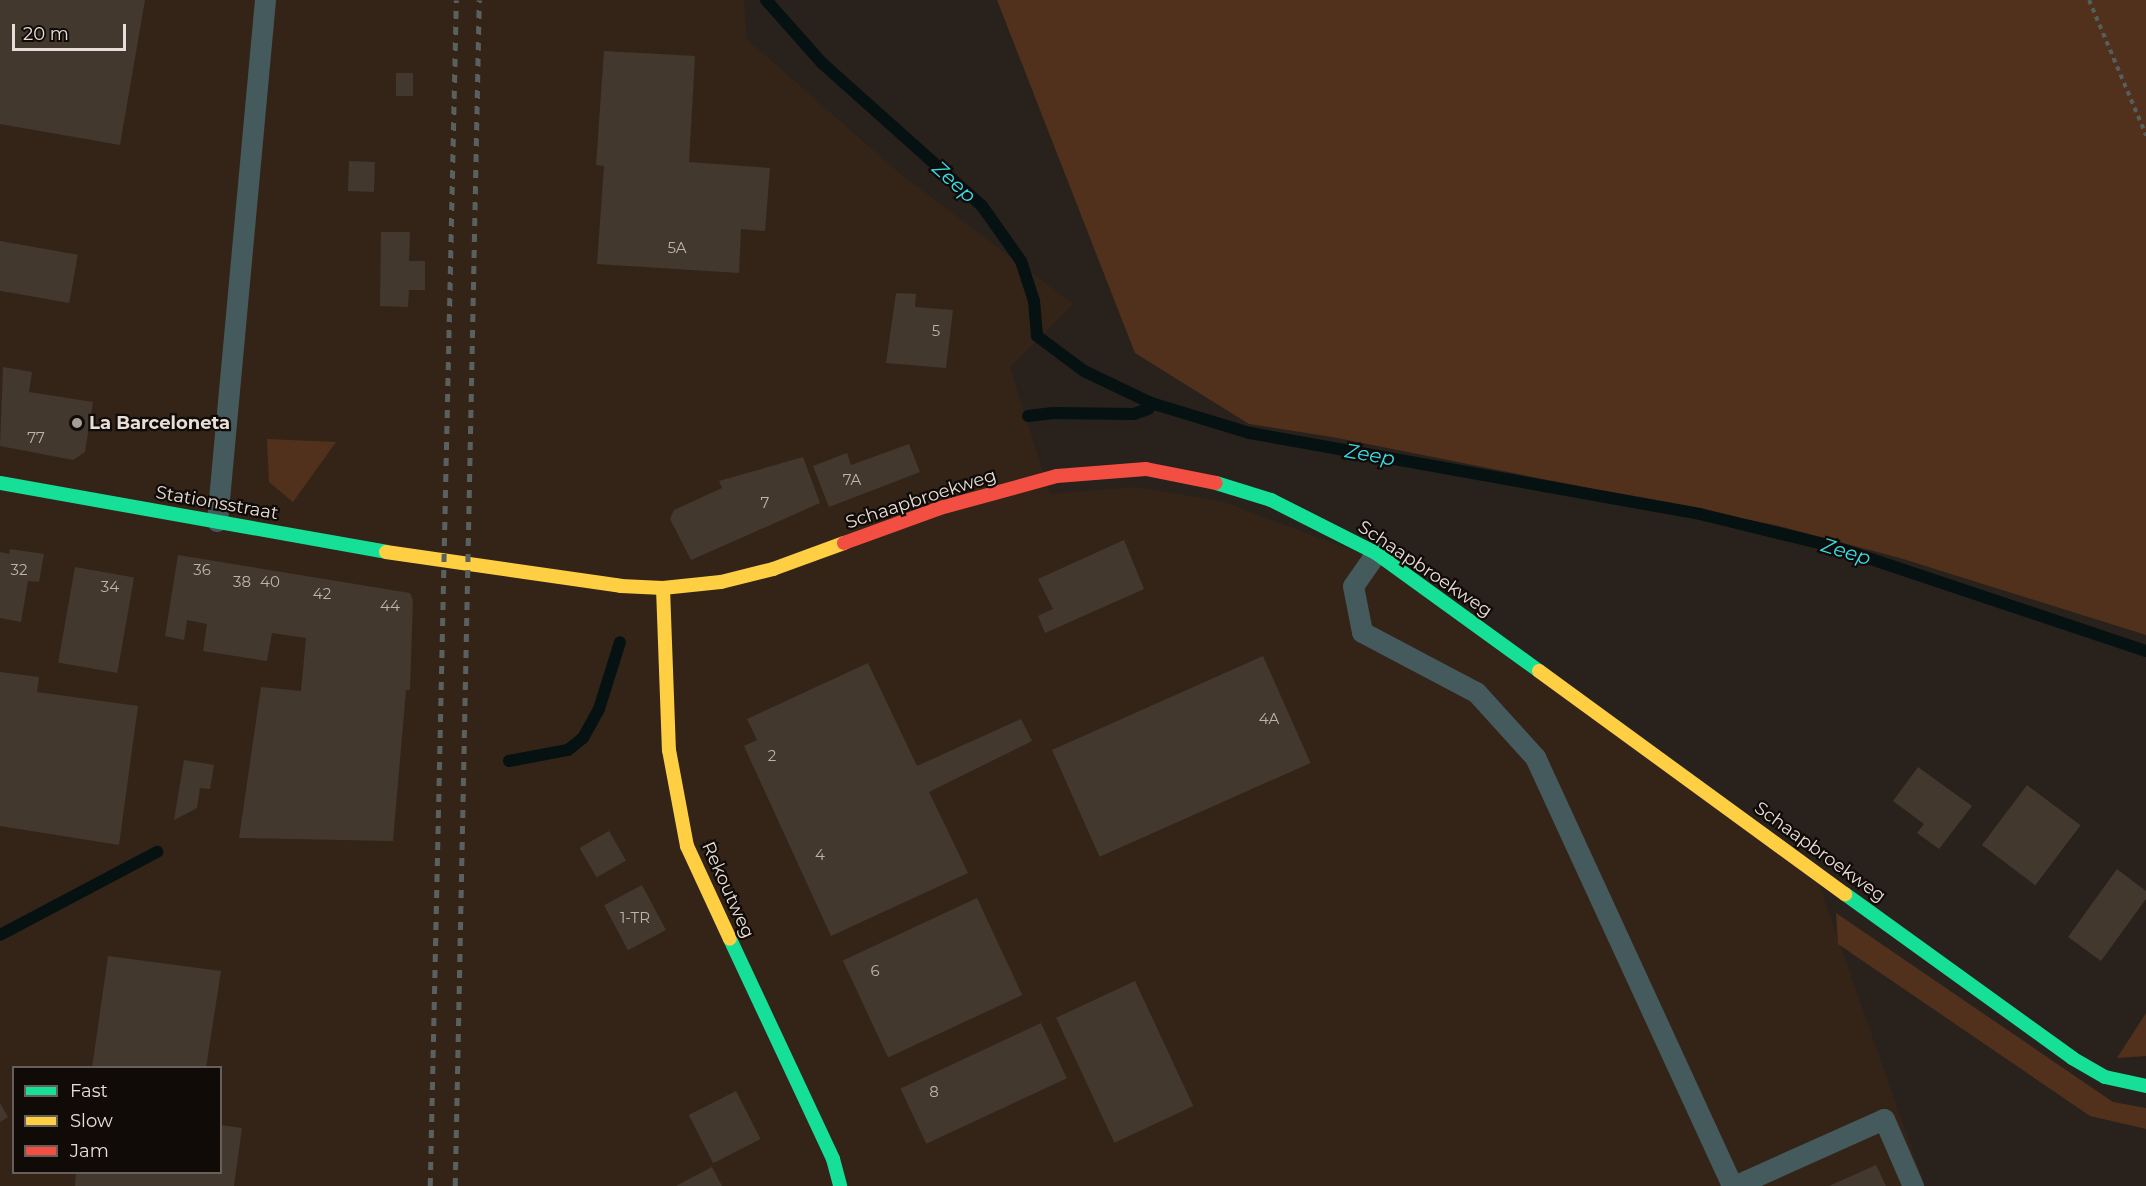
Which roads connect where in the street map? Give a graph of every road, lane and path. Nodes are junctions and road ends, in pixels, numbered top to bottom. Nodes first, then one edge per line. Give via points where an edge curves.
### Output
1 (265, 0) edge
2 (2089, 0) edge
3 (2146, 135) edge
4 (0, 483) edge
5 (217, 521) junction
6 (1376, 553) junction
7 (427, 559) joint
8 (663, 588) junction
9 (2146, 1086) edge
10 (840, 1186) edge
11 (1733, 1186) edge
12 (1913, 1186) edge

1 - 5 lane
2 - 3 path
4 - 5 street, Stationsstraat
5 - 7 street, Stationsstraat
6 - 8 street, Schaapbroekweg via 1271,500 1174,473 1116,469 1057,476 940,508 745,577
6 - 9 street, Schaapbroekweg via 2072,1058 2105,1077
6 - 11 lane via 1353,586 1362,632 1476,692 1535,757
7 - 8 street, Schaapbroekweg via 621,586
8 - 10 street, Rekoutweg via 669,750 687,846 833,1159
11 - 12 lane via 1884,1119

